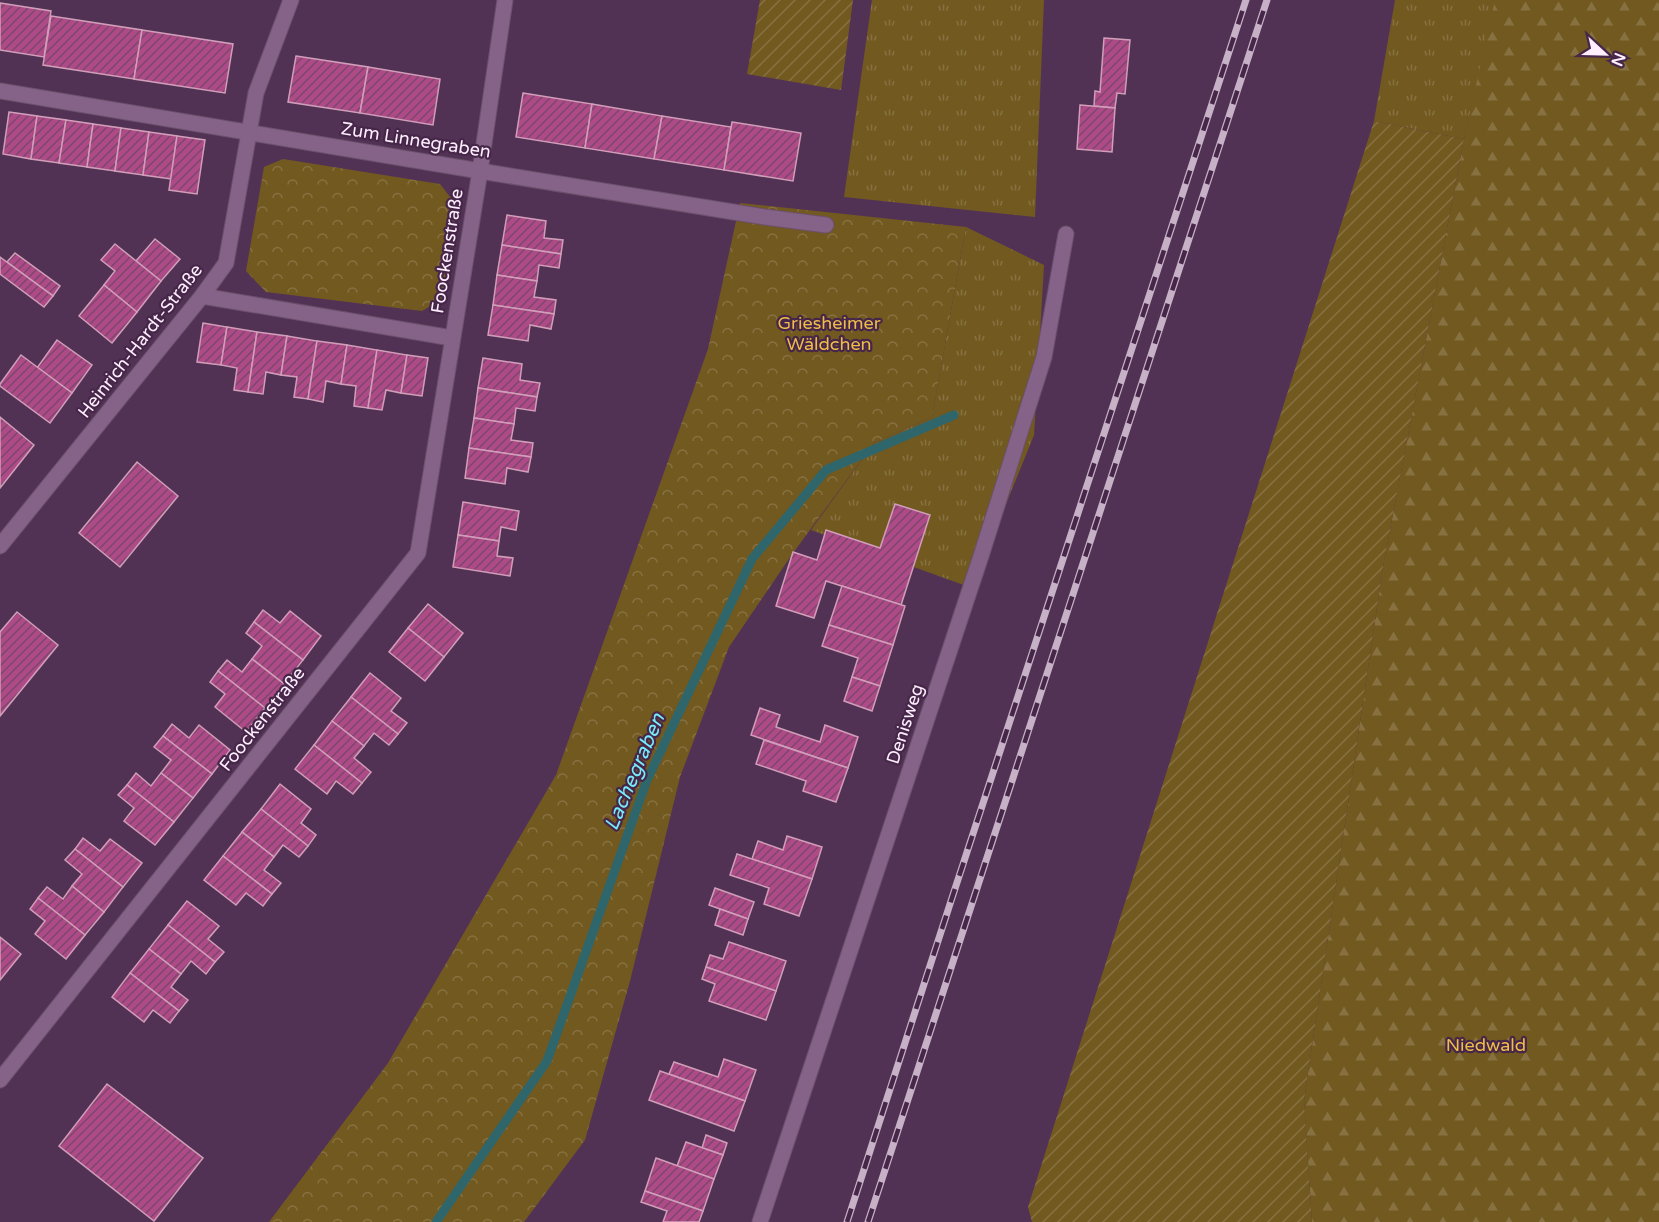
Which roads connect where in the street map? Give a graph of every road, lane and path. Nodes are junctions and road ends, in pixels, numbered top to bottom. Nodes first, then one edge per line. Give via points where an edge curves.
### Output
1 (291, 0) edge
2 (505, 0) edge
3 (0, 91) edge
4 (249, 132) junction
5 (480, 171) junction
6 (826, 225) dead end
7 (1066, 234) dead end
8 (202, 296) junction
9 (452, 338) junction
10 (0, 546) edge
11 (0, 1080) edge
12 (760, 1222) edge

1 - 4 street, Heinrich-Hardt-Straße via 256,93
2 - 5 street, Foockenstraße
3 - 4 street, Zum Linnegraben
4 - 5 street, Zum Linnegraben
4 - 8 street, Heinrich-Hardt-Straße via 226,263
5 - 6 street, Zum Linnegraben
5 - 9 street, Foockenstraße
7 - 12 street, Denisweg via 1044,357
8 - 9 street, Foockenstraße
8 - 10 street, Heinrich-Hardt-Straße
9 - 11 street, Foockenstraße via 418,553

